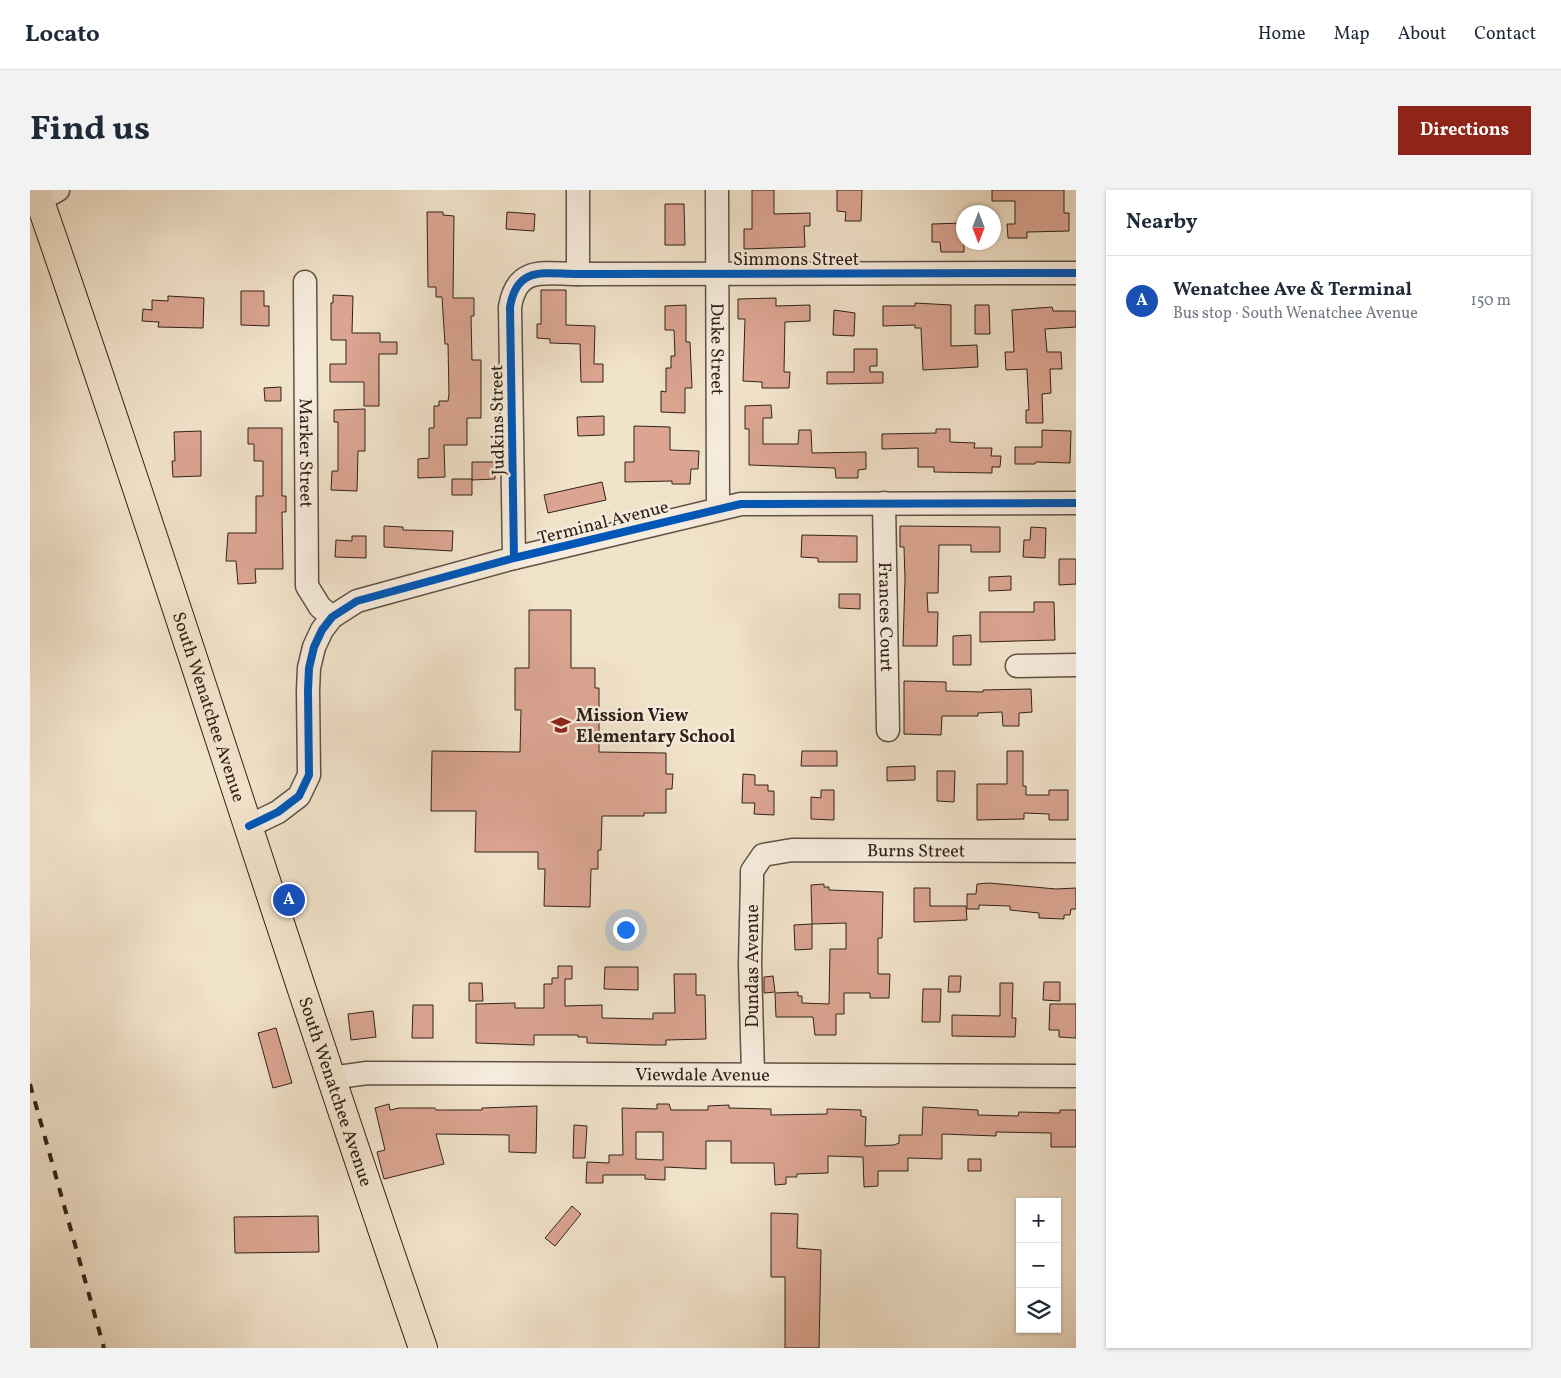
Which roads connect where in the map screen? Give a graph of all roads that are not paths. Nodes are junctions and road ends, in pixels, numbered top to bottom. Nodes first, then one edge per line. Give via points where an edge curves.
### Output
1 (578, 190) edge
2 (718, 190) edge
3 (45, 193) edge
4 (1076, 273) edge
5 (578, 274) junction
6 (717, 274) junction
7 (306, 282) dead end
8 (518, 283) joint
9 (884, 503) junction
10 (1076, 503) edge
11 (718, 508) junction
12 (514, 558) junction
13 (332, 616) junction
14 (1076, 665) edge
15 (1017, 666) dead end
16 (888, 730) dead end
17 (249, 826) junction
18 (1076, 850) edge
19 (759, 859) joint
20 (753, 1074) junction
21 (1076, 1076) edge
22 (331, 1078) junction
23 (423, 1348) edge

1 - 5 street
2 - 6 street, Duke Street
3 - 17 main road, South Wenatchee Avenue
4 - 6 street, Simmons Street
5 - 6 street, Simmons Street
5 - 8 street, Simmons Street via 536,274 524,277
6 - 11 street, Duke Street
7 - 13 street, Marker Street via 307,586 320,606
8 - 12 street, Judkins Street via 510,307
9 - 10 street, Terminal Avenue
9 - 11 street, Terminal Avenue via 741,504
9 - 16 street, Frances Court
11 - 12 street, Terminal Avenue
12 - 13 street, Terminal Avenue via 357,600
13 - 17 street, Terminal Avenue via 322,630 309,668 309,775 298,796 278,812
14 - 15 street
17 - 22 main road, South Wenatchee Avenue via 283,939
18 - 19 street, Burns Street via 792,850 763,854
19 - 20 street, Dundas Avenue via 752,871
20 - 21 street, Viewdale Avenue
20 - 22 street, Viewdale Avenue via 367,1073
22 - 23 main road, South Wenatchee Avenue

